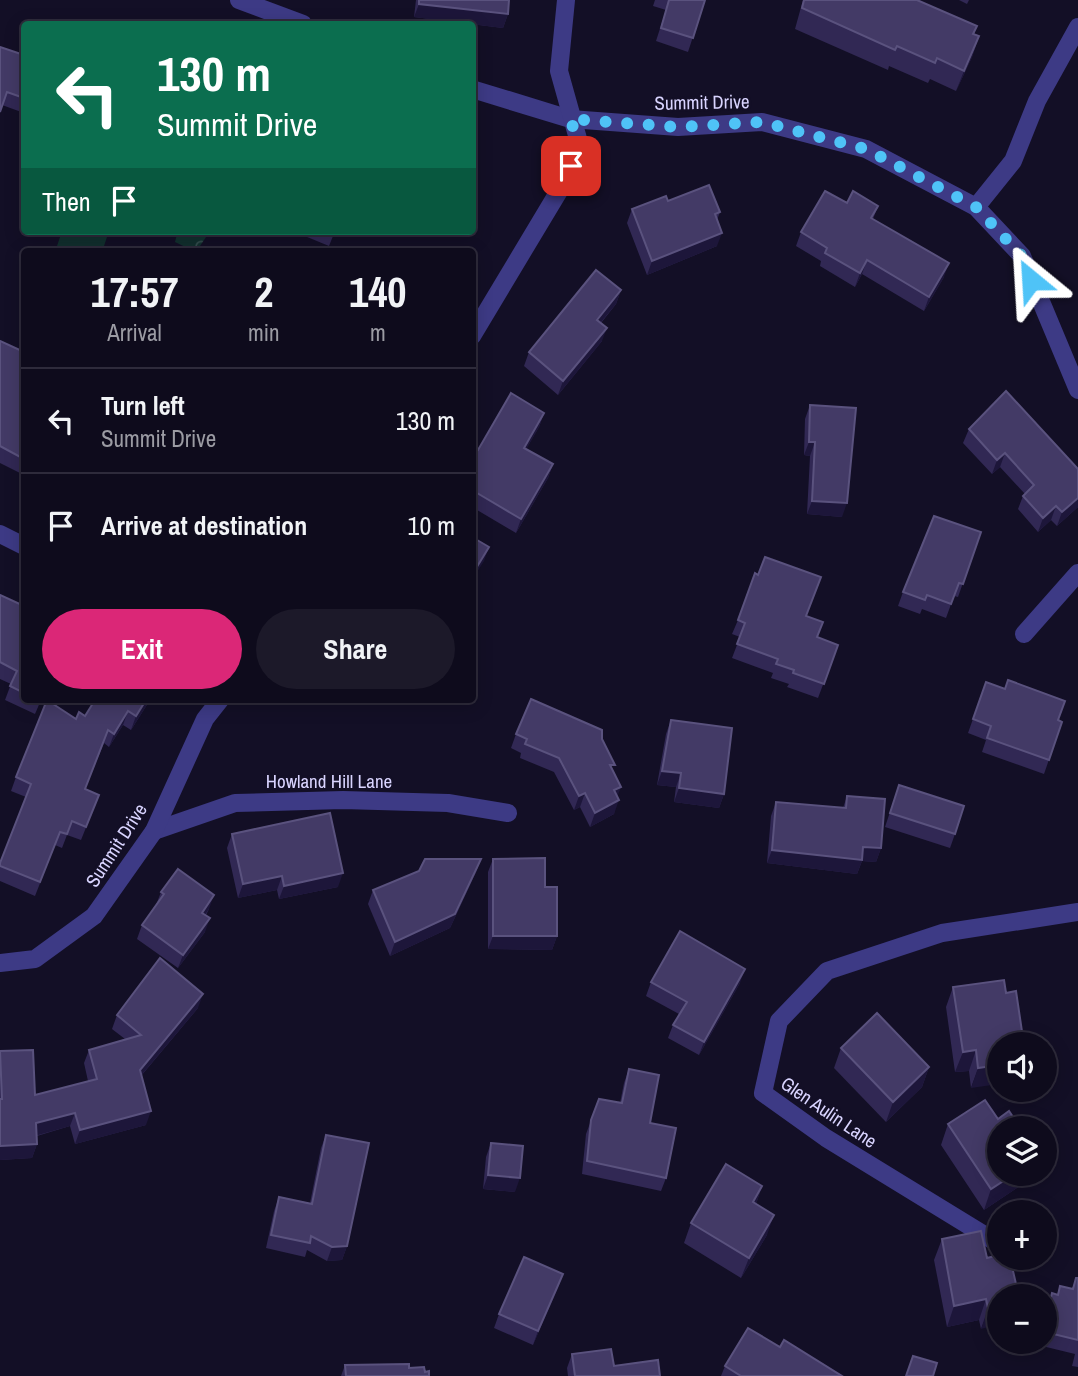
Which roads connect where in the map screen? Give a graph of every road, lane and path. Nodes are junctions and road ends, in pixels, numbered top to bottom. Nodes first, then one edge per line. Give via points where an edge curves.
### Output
1 (239, 0) edge
2 (566, 0) edge
3 (295, 21) edge
4 (1078, 27) edge
5 (476, 90) edge
6 (570, 119) junction
7 (976, 207) junction
8 (476, 329) edge
9 (1078, 390) edge
10 (0, 534) edge
11 (21, 544) edge
12 (1078, 573) edge
13 (1024, 634) dead end
14 (218, 703) edge
15 (508, 813) dead end
16 (154, 831) junction
17 (1078, 912) edge
18 (0, 963) edge
19 (987, 1237) edge

1 - 3 street
2 - 6 street via 559,71
4 - 7 street via 1037,102 1013,162
5 - 6 street, Summit Drive
6 - 7 street, Summit Drive via 678,127 762,122 866,149
6 - 8 street via 580,146 562,186
7 - 9 street, Summit Drive via 1022,256
10 - 11 street
12 - 13 street
14 - 16 street, Summit Drive via 205,719
15 - 16 street, Howland Hill Lane via 435,802 235,803
16 - 18 street, Summit Drive via 94,916 35,959
17 - 19 street, Glen Aulin Lane via 942,933 827,971 779,1021 763,1093 826,1138

